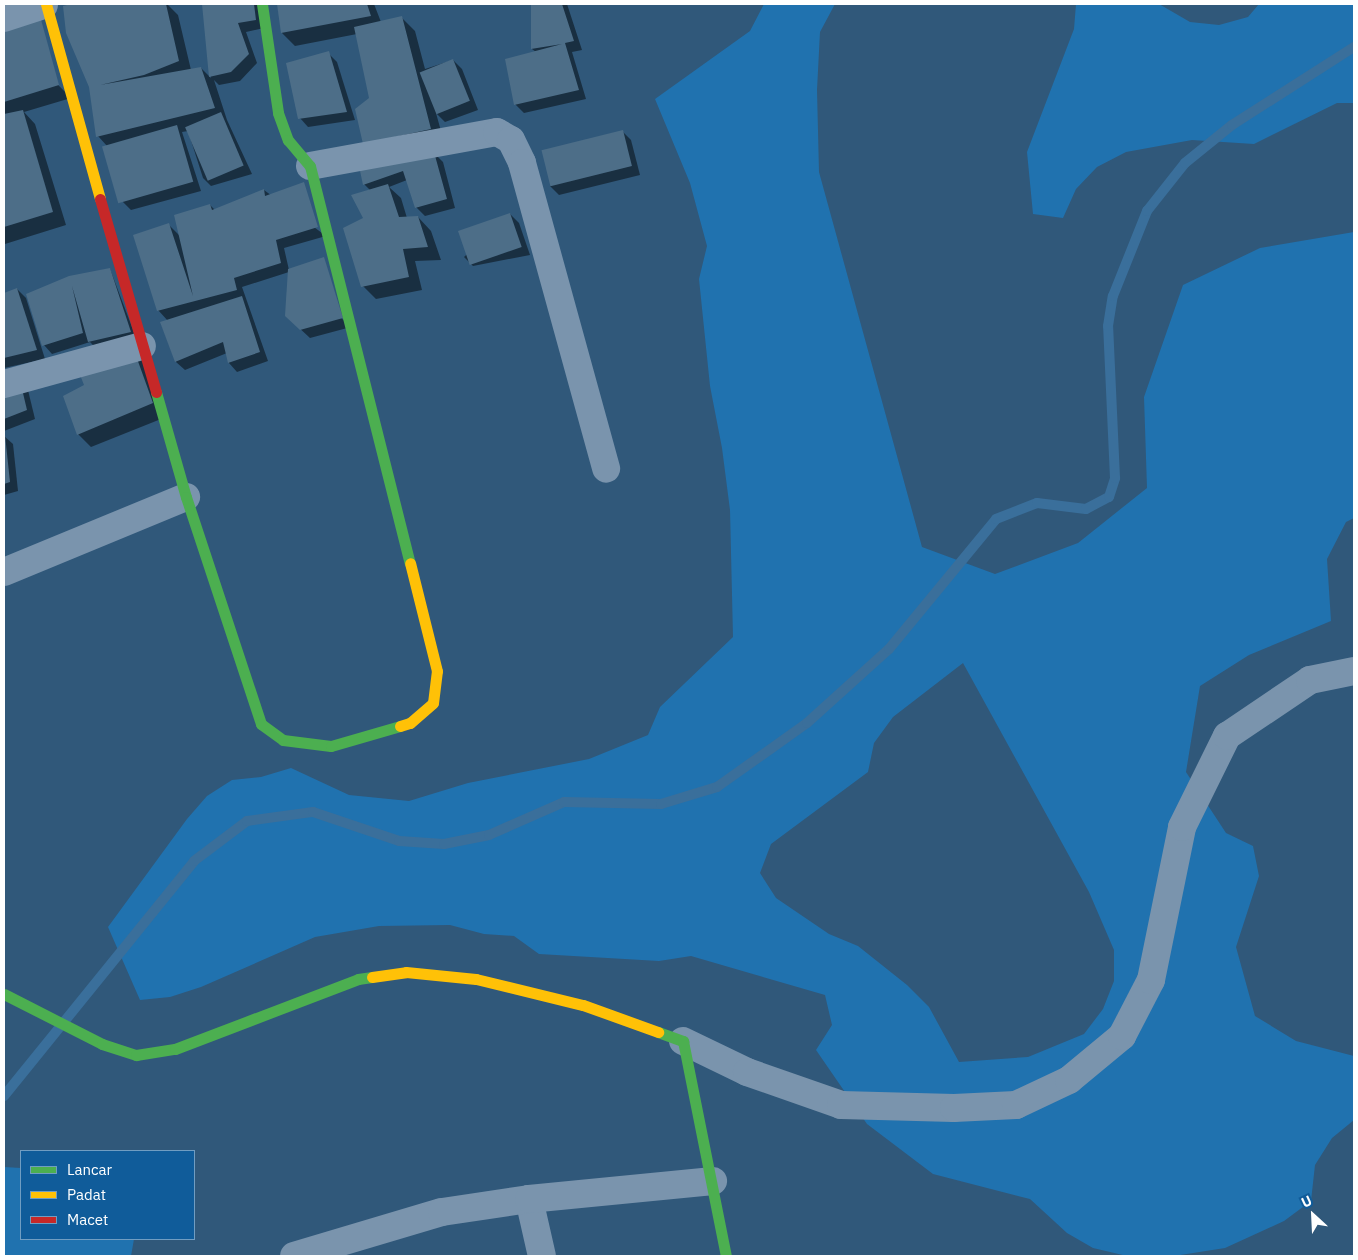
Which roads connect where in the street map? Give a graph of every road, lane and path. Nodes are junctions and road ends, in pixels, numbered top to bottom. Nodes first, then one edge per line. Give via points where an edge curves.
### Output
1 (45, 4) edge
2 (262, 4) edge
3 (4, 18) edge
4 (310, 166) junction
5 (142, 346) junction
6 (4, 384) edge
7 (606, 468) dead end
8 (186, 498) junction
9 (4, 572) edge
10 (1354, 672) edge
11 (4, 994) edge
12 (683, 1041) junction
13 (712, 1181) junction
14 (529, 1199) junction
15 (294, 1256) edge
16 (542, 1256) edge
17 (726, 1256) edge

1 - 3 street
1 - 5 street
2 - 4 street via 278,113 288,140
4 - 7 street via 497,132 511,140 524,173
4 - 8 street via 437,670 433,703 410,722 331,746 283,740 261,724
5 - 6 street
5 - 8 street
8 - 9 street
10 - 12 street via 1310,680 1228,736 1182,827 1151,980 1122,1036 1069,1080 1016,1105 954,1108 841,1105 747,1072
11 - 12 street via 102,1044 136,1055 175,1049 358,979 406,972 476,979 574,1003
12 - 13 street
13 - 14 street
13 - 17 street
14 - 15 street via 442,1212
14 - 16 street

